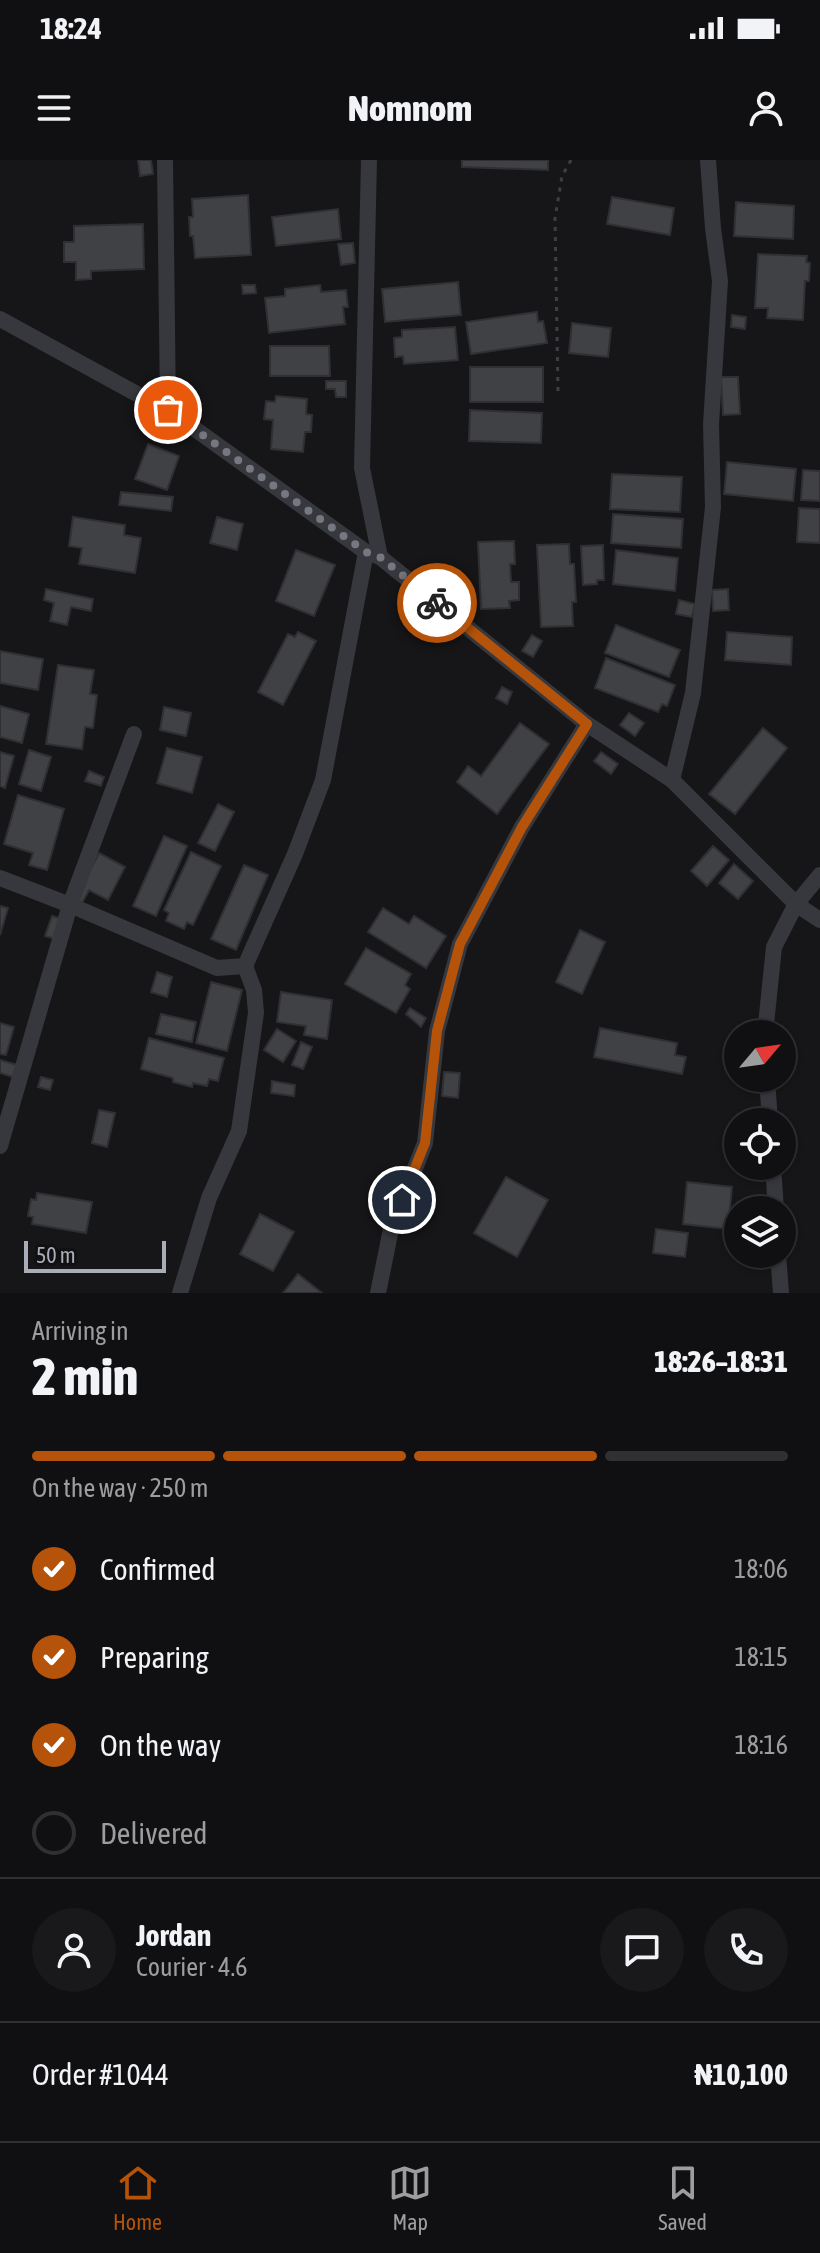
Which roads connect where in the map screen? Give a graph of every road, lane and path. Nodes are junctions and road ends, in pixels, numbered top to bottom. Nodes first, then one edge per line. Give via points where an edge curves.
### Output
1 (165, 160) edge
2 (369, 160) edge
3 (571, 160) edge
4 (708, 160) edge
5 (0, 319) edge
6 (558, 391) dead end
7 (177, 416) junction
8 (373, 554) junction
9 (587, 724) junction
10 (134, 734) dead end
11 (672, 780) junction
12 (820, 875) edge
13 (0, 878) edge
14 (796, 904) junction
15 (70, 905) junction
16 (820, 920) edge
17 (245, 966) junction
18 (766, 1020) edge
19 (0, 1146) edge
20 (779, 1268) edge
21 (180, 1293) edge
22 (378, 1293) edge
23 (781, 1293) edge

1 - 7 street via 168,410
2 - 8 street via 362,468
3 - 6 path via 562,176 555,218
4 - 11 street via 720,281 711,424 713,507 693,693
5 - 7 street
7 - 8 street
8 - 9 street
8 - 17 street via 323,780
9 - 11 street
9 - 22 street via 522,827 460,944 437,1031 425,1143 391,1229
10 - 15 street
11 - 14 street
12 - 14 street
13 - 15 street
14 - 16 street
14 - 18 street via 774,947
15 - 17 street via 217,968
15 - 19 street
17 - 21 street via 256,1013 239,1131 209,1198
20 - 23 street

